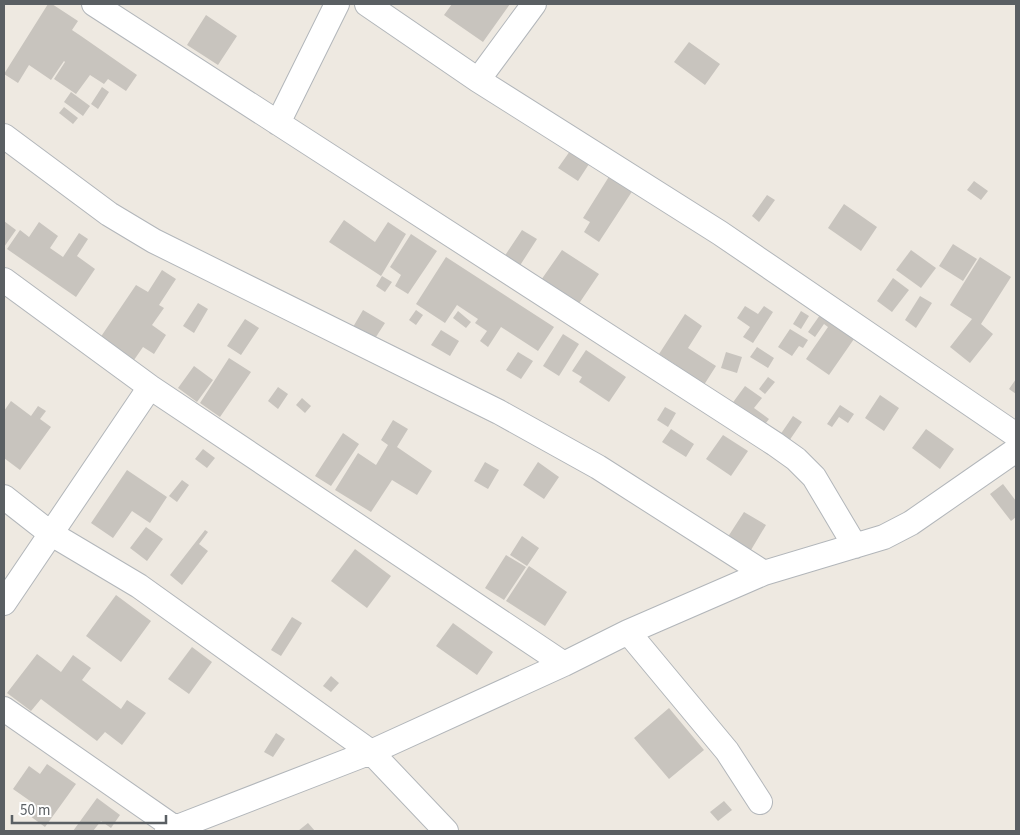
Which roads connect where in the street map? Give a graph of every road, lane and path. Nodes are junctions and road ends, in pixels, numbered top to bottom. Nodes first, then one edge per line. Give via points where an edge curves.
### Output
1 (94, 4) edge
2 (337, 4) edge
3 (367, 4) edge
4 (534, 4) edge
5 (478, 80) junction
6 (278, 123) junction
7 (4, 136) edge
8 (4, 280) edge
9 (150, 387) junction
10 (1016, 436) edge
11 (1016, 450) edge
12 (4, 497) edge
13 (50, 533) junction
14 (855, 546) junction
15 (764, 573) junction
16 (4, 603) edge
17 (628, 632) junction
18 (564, 664) junction
19 (4, 709) edge
20 (371, 752) junction
21 (760, 802) dead end
22 (171, 830) edge
23 (446, 831) edge

1 - 6 street
2 - 6 street
3 - 5 street
4 - 5 street
5 - 10 street via 720,233
6 - 14 street via 789,454 814,477
7 - 15 street via 109,214 154,241 499,412 606,472
8 - 9 street
9 - 13 street
9 - 18 street
11 - 14 street via 911,523 884,537
12 - 13 street
13 - 16 street
13 - 20 street via 139,586
14 - 15 street
15 - 17 street
17 - 18 street
17 - 21 street via 727,751
18 - 20 street
19 - 22 street
20 - 22 street
20 - 23 street

